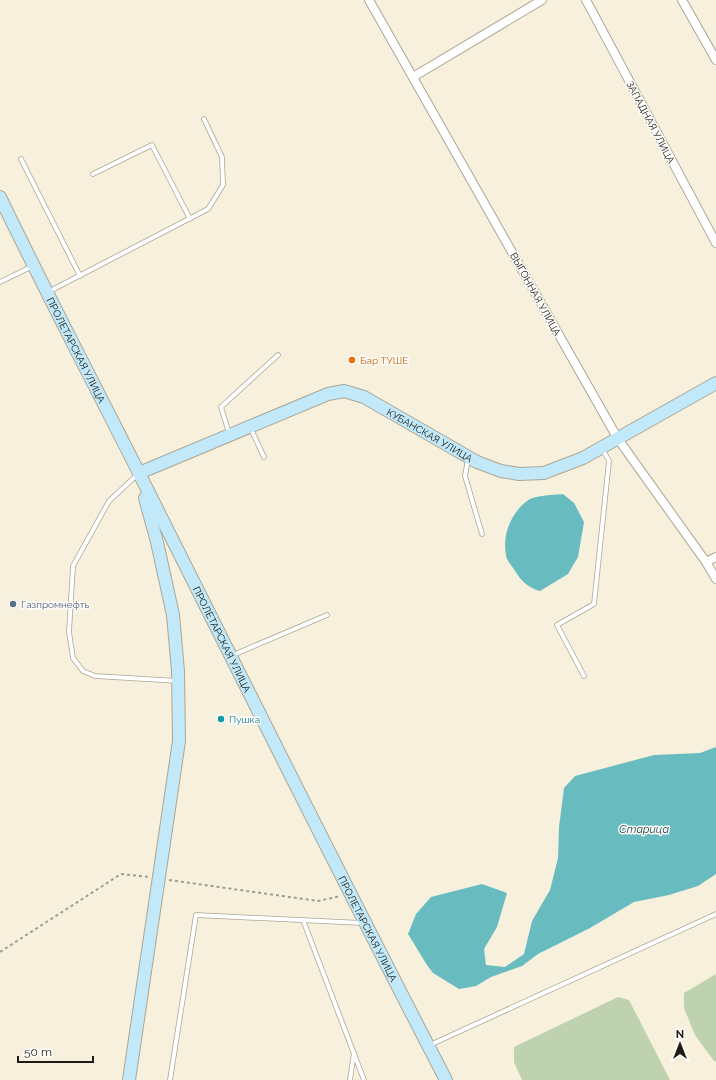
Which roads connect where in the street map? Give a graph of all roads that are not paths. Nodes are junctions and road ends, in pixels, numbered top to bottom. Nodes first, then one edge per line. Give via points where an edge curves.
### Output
1 (369, 0) edge
2 (542, 0) edge
3 (586, 0) edge
4 (682, 0) edge
5 (716, 60) edge
6 (413, 77) junction
7 (204, 119) dead end
8 (20, 159) dead end
9 (93, 174) dead end
10 (0, 197) edge
11 (190, 219) junction
12 (716, 243) edge
13 (33, 266) junction
14 (80, 276) junction
15 (0, 282) edge
16 (46, 293) junction
17 (278, 355) dead end
18 (716, 383) edge
19 (250, 427) junction
20 (230, 435) junction
21 (618, 439) junction
22 (602, 447) junction
23 (264, 456) dead end
24 (469, 457) junction
25 (139, 473) junction
26 (482, 534) dead end
27 (716, 557) edge
28 (706, 562) junction
29 (716, 578) edge
30 (326, 615) dead end
31 (230, 656) junction
32 (584, 676) dead end
33 (178, 681) junction
34 (716, 914) edge
35 (303, 920) junction
36 (365, 923) junction
37 (428, 1046) junction
38 (354, 1053) junction
39 (129, 1080) edge
40 (170, 1080) edge
41 (350, 1080) edge
42 (364, 1080) edge
43 (446, 1080) edge

1 - 6 street, ВЫГОННАЯ УЛИЦА
2 - 6 street
3 - 12 street, ЗАПАДНАЯ УЛИЦА
4 - 5 street
6 - 21 street, ВЫГОННАЯ УЛИЦА
7 - 11 lane via 222,156 223,185 208,209
8 - 14 lane
9 - 11 lane via 152,145
10 - 13 street, ПРОЛЕТАРСКАЯ УЛИЦА
11 - 14 lane
13 - 15 lane
13 - 16 street, ПРОЛЕТАРСКАЯ УЛИЦА
14 - 16 lane
16 - 25 street, ПРОЛЕТАРСКАЯ УЛИЦА
17 - 20 lane via 221,407
18 - 21 street, КУБАНСКАЯ УЛИЦА
19 - 20 street, КУБАНСКАЯ УЛИЦА
19 - 23 lane
19 - 24 street, КУБАНСКАЯ УЛИЦА via 328,394 344,391 364,397
20 - 25 street, КУБАНСКАЯ УЛИЦА
21 - 22 street, КУБАНСКАЯ УЛИЦА
21 - 28 street, ВЫГОННАЯ УЛИЦА
22 - 24 street, КУБАНСКАЯ УЛИЦА via 583,458 544,473 501,472
22 - 32 lane via 609,461 594,604 557,625
24 - 26 lane via 465,476
25 - 31 street, ПРОЛЕТАРСКАЯ УЛИЦА
25 - 33 street via 173,615
25 - 33 lane via 109,501 73,566 69,632 73,658 83,671 95,676
27 - 28 street
28 - 29 street, ВЫГОННАЯ УЛИЦА
30 - 31 lane
31 - 36 street, ПРОЛЕТАРСКАЯ УЛИЦА
33 - 39 street via 179,741
34 - 37 lane
35 - 36 lane
35 - 38 lane
35 - 40 lane via 196,915
36 - 37 street, ПРОЛЕТАРСКАЯ УЛИЦА
37 - 43 street, ПРОЛЕТАРСКАЯ УЛИЦА
38 - 41 lane
38 - 42 lane

